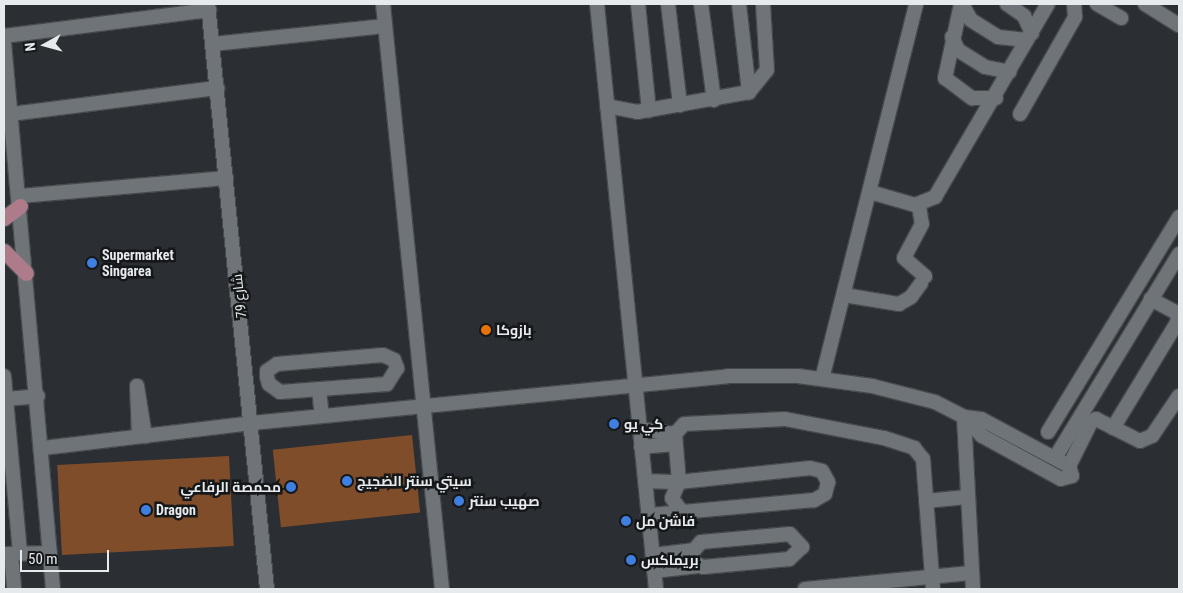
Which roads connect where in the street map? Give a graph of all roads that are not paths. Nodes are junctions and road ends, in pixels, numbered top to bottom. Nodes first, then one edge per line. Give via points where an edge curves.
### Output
1 (383, 4) edge
2 (597, 4) edge
3 (638, 4) edge
4 (668, 4) edge
5 (701, 4) edge
6 (739, 4) edge
7 (763, 4) edge
8 (916, 4) edge
9 (962, 4) edge
10 (1007, 4) edge
11 (1048, 4) edge
12 (1074, 4) edge
13 (1097, 4) edge
14 (1145, 4) edge
15 (209, 7) edge
16 (1121, 18) dead end
17 (1179, 25) edge
18 (385, 26) junction
19 (4, 36) edge
20 (952, 37) junction
21 (1030, 37) junction
22 (4, 42) edge
23 (213, 44) junction
24 (1010, 72) junction
25 (217, 88) junction
26 (749, 92) junction
27 (996, 98) junction
28 (714, 100) junction
29 (680, 105) junction
30 (607, 106) junction
31 (649, 110) junction
32 (1020, 114) dead end
33 (9, 123) edge
34 (226, 178) junction
35 (870, 192) junction
36 (20, 201) junction
37 (918, 206) junction
38 (4, 218) edge
39 (1179, 218) edge
40 (4, 251) edge
41 (1179, 254) edge
42 (26, 273) junction
43 (844, 295) junction
44 (1151, 299) junction
45 (1178, 314) edge
46 (4, 376) edge
47 (822, 378) junction
48 (635, 386) junction
49 (319, 389) junction
50 (38, 396) junction
51 (1179, 396) edge
52 (6, 399) junction
53 (423, 408) junction
54 (322, 416) junction
55 (964, 417) junction
56 (252, 422) junction
57 (1113, 428) junction
58 (639, 430) junction
59 (1048, 432) dead end
60 (675, 439) junction
61 (641, 447) junction
62 (43, 448) junction
63 (1055, 458) junction
64 (1069, 466) junction
65 (645, 481) junction
66 (679, 482) junction
67 (967, 497) junction
68 (926, 501) junction
69 (682, 512) junction
70 (648, 515) junction
71 (691, 550) junction
72 (50, 553) junction
73 (652, 555) junction
74 (12, 557) edge
75 (698, 566) junction
76 (654, 571) junction
77 (971, 573) junction
78 (932, 583) edge
79 (14, 589) edge
80 (53, 589) edge
81 (267, 589) edge
82 (442, 589) edge
83 (656, 589) edge
84 (805, 589) edge
85 (973, 589) edge

1 - 18 street
2 - 30 street
3 - 31 street
4 - 29 street
5 - 28 street
6 - 26 street
7 - 26 street via 767,70
8 - 35 street
9 - 20 street
9 - 21 street via 971,20 998,37
10 - 21 street via 1024,16
11 - 21 street
12 - 32 street via 1075,17
13 - 16 street
14 - 17 street
15 - 19 street
15 - 23 street, شارع 79
18 - 23 street
18 - 53 street
20 - 24 street via 958,50 986,67
20 - 27 street via 943,70 947,82 972,98
21 - 24 street
22 - 33 street
23 - 25 street, شارع 79
24 - 27 street
25 - 33 street
25 - 34 street, شارع 79
26 - 28 street
27 - 37 street via 935,197
28 - 29 street
29 - 31 street
30 - 31 street via 621,112
30 - 48 street
33 - 36 street
34 - 36 street
34 - 56 street, شارع 79
35 - 37 street
35 - 43 street
36 - 38 main road
36 - 42 street
37 - 43 street via 922,224 904,258 923,280 911,297 899,304
39 - 59 street
40 - 42 main road
41 - 44 street
42 - 50 street
43 - 47 street
44 - 45 street
44 - 63 street
45 - 57 street via 1178,321
46 - 52 street
47 - 48 street via 728,376
47 - 55 street via 914,396
48 - 53 street
48 - 58 street
49 - 49 street via 386,384 397,368 394,360 383,355 277,364 268,371 269,384 280,392
49 - 54 street
50 - 52 street
50 - 62 street
51 - 57 street via 1152,436 1140,441
52 - 74 street
53 - 54 street
53 - 82 street
54 - 56 street
55 - 63 street via 981,419
55 - 64 street via 982,436 1061,479 1072,476
55 - 67 street
56 - 62 street
56 - 81 street, شارع 79
57 - 64 street via 1096,419 1091,422
58 - 60 street
58 - 61 street
60 - 61 street
60 - 66 street
60 - 68 street via 684,424 751,418 810,421 860,430 918,451 923,459
61 - 65 street
62 - 72 street
63 - 64 street
65 - 66 street
65 - 70 street
66 - 69 street via 672,498
66 - 69 street via 810,468 822,472 828,482 825,494 814,500
67 - 68 street
67 - 77 street
68 - 78 street
69 - 70 street
70 - 73 street
71 - 73 street
71 - 75 street via 691,560
71 - 75 street via 701,542 790,534 802,547 789,559
72 - 74 street
72 - 80 street
73 - 76 street
74 - 79 street
75 - 76 street
76 - 83 street
77 - 78 street
77 - 85 street
78 - 84 street

